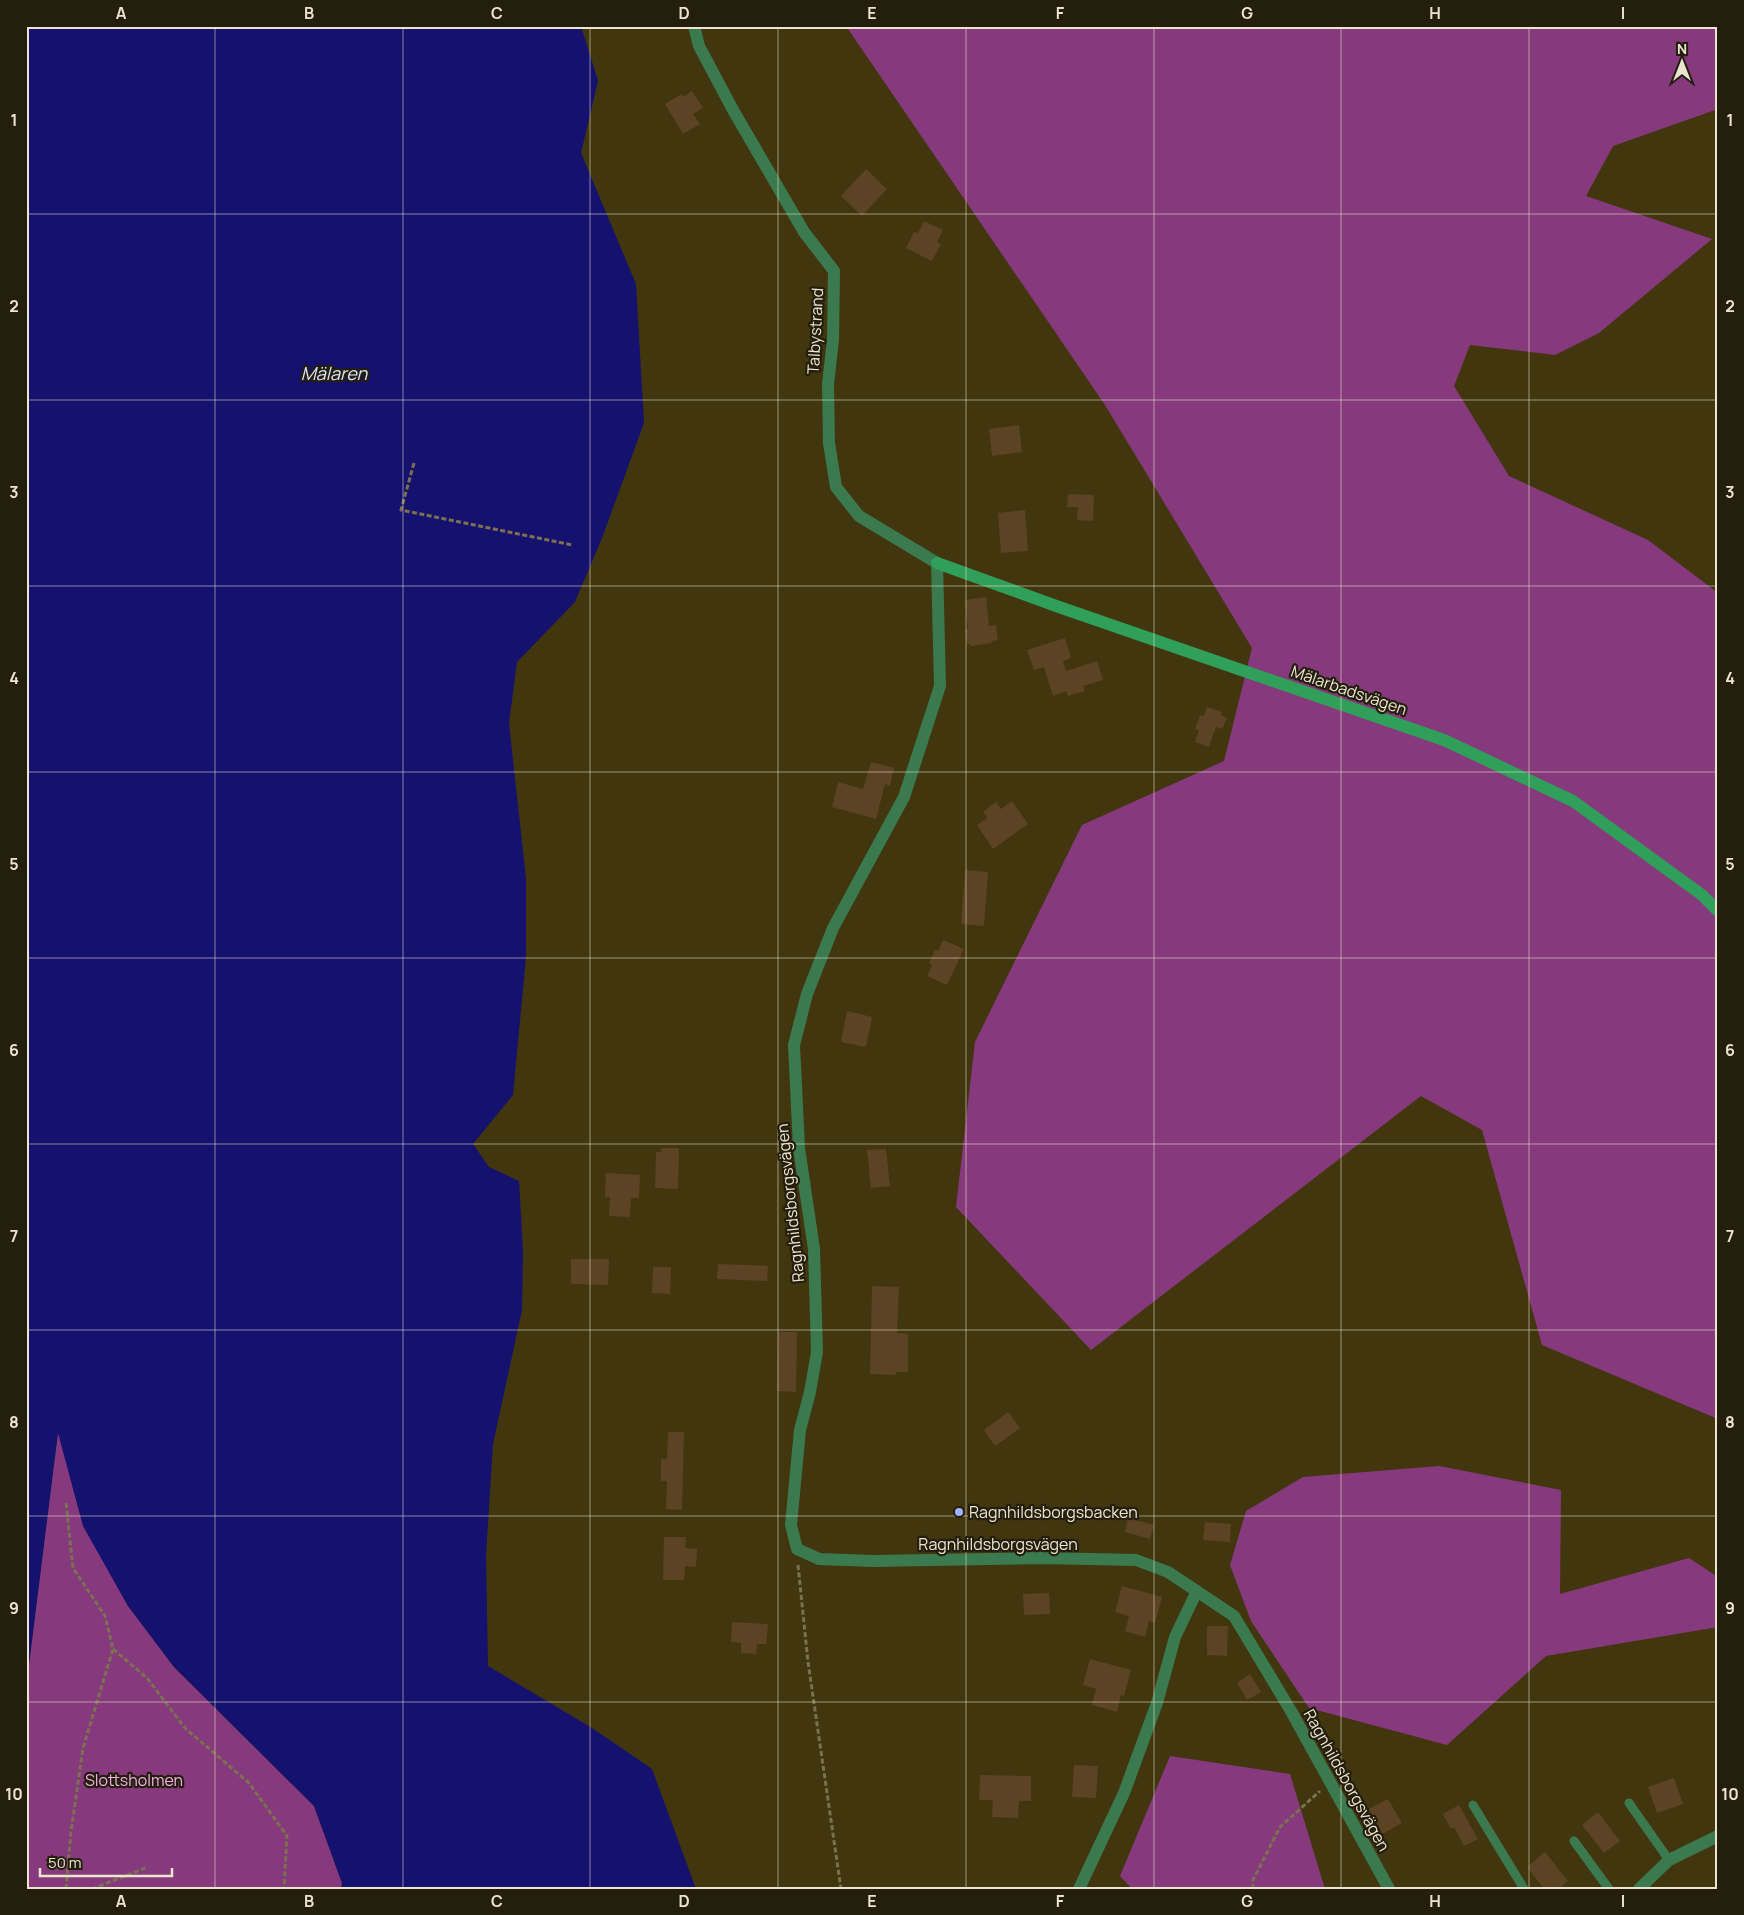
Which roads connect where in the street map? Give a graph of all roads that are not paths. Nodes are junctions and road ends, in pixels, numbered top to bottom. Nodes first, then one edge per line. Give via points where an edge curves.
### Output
1 (694, 26) edge
2 (937, 563) junction
3 (1718, 911) edge
4 (1197, 1591) junction
5 (1629, 1803) dead end
6 (1473, 1805) dead end
7 (1718, 1836) edge
8 (1574, 1840) dead end
9 (1669, 1860) junction
10 (1079, 1889) edge
11 (1389, 1889) edge
12 (1524, 1889) edge
13 (1609, 1889) edge
14 (1638, 1889) edge

1 - 2 street, Talbystrand via 699,46 762,159 804,232 834,271 833,340 828,384 830,443 836,487 859,516
2 - 3 street, Mälarbadsvägen via 1444,740 1573,801 1702,894
2 - 4 street, Ragnhildsborgsvägen via 940,686 904,797 833,928 807,994 794,1045 799,1148 814,1249 817,1352 800,1430 791,1525 797,1549 819,1559 864,1561 1136,1560 1168,1572
4 - 10 street via 1175,1637 1157,1703 1124,1794
4 - 11 street, Ragnhildsborgsvägen via 1234,1616 1291,1711
5 - 9 lane
6 - 12 lane
7 - 9 street
8 - 13 lane
9 - 14 street

